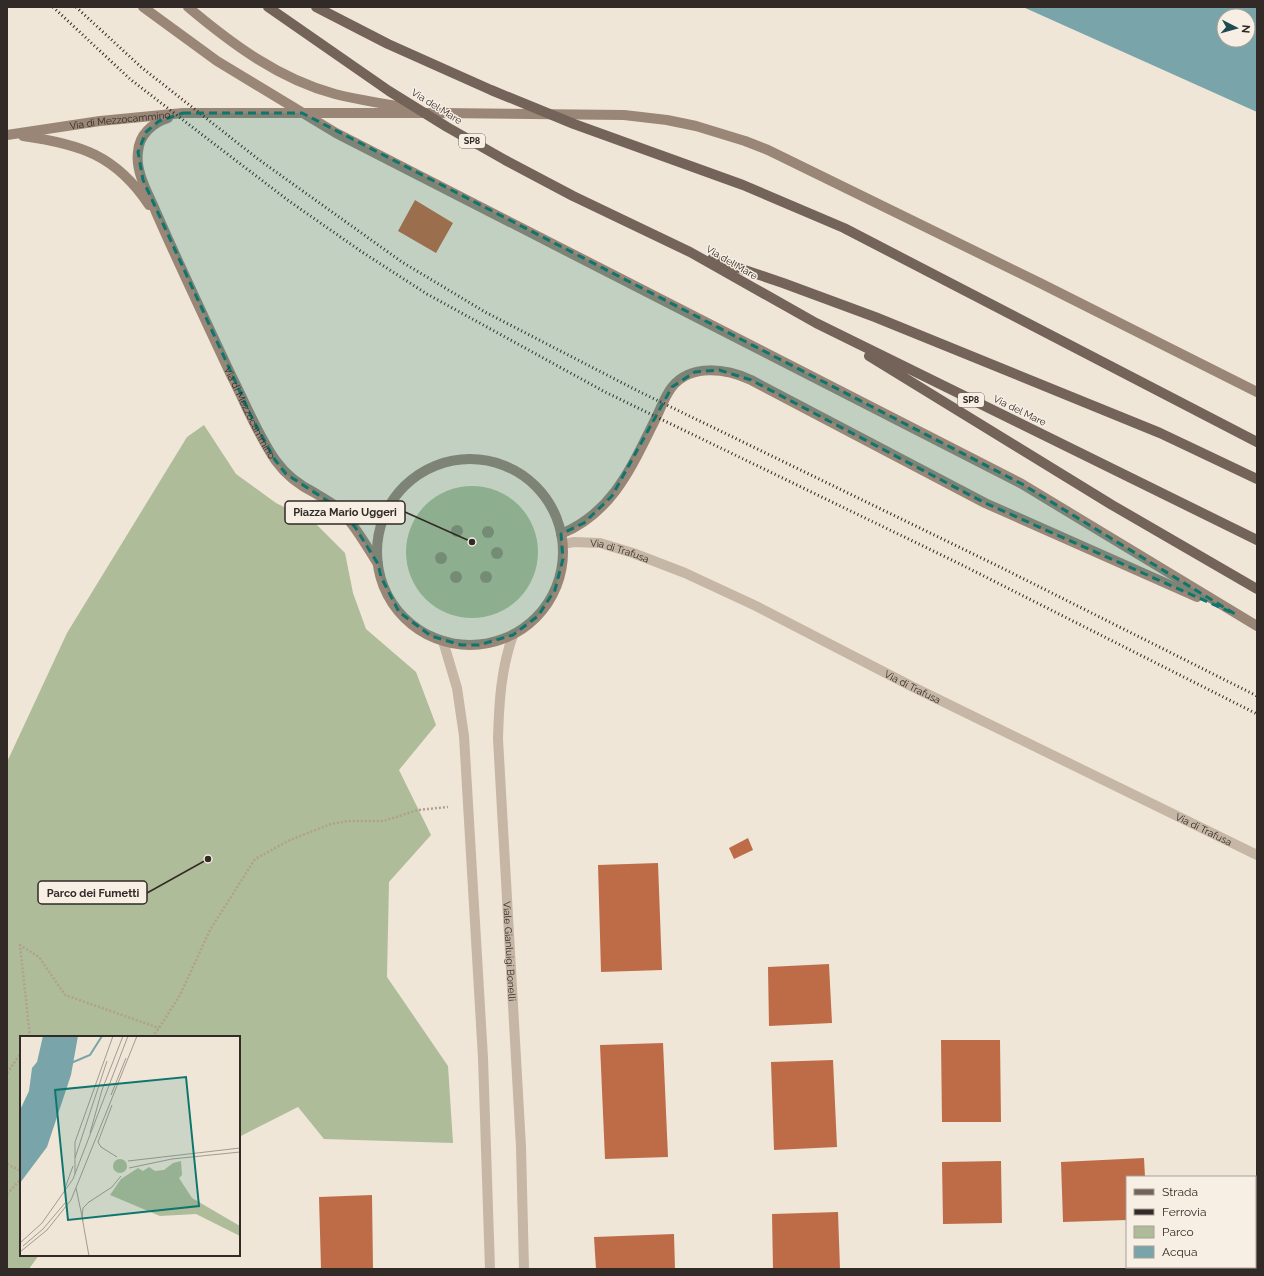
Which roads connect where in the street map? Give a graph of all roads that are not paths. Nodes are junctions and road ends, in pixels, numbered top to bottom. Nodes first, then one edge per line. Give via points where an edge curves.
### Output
1 (143, 7) edge
2 (188, 7) edge
3 (268, 7) edge
4 (316, 7) edge
5 (440, 112) junction
6 (183, 113) junction
7 (7, 136) edge
8 (163, 229) junction
9 (690, 252) junction
10 (816, 323) junction
11 (1257, 392) edge
12 (1257, 442) edge
13 (1257, 479) edge
14 (562, 539) junction
15 (1257, 540) edge
16 (378, 564) junction
17 (1257, 589) edge
18 (1235, 614) junction
19 (1257, 626) edge
20 (513, 635) junction
21 (443, 641) junction
22 (1257, 855) edge
23 (490, 1269) edge
24 (524, 1269) edge

1 - 18 main road via 228,68 336,133 1022,484
2 - 5 main road via 238,47 289,76 334,94
3 - 9 main road, Via del Mare / SP8 via 389,91 469,140 573,196
4 - 12 main road via 388,44 491,90 574,124 725,178 844,228
5 - 6 main road
5 - 11 main road via 624,115 674,122 745,141 853,190
6 - 7 main road, Via di Mezzocammino via 100,121
6 - 8 main road, Via di Mezzocammino via 153,125 146,132 138,152 143,180
7 - 8 main road, Via di Mezzocammino via 20,135 57,142 104,159 133,184
8 - 16 main road, Via di Mezzocammino via 252,418 275,460 286,474 300,485 337,507 355,527
9 - 10 main road, Via del Mare / SP8
9 - 13 main road, Via del Mare / SP8 via 783,283 875,318 1160,433
10 - 15 main road, Via del Mare / SP8
10 - 17 main road via 1112,505
14 - 16 main road via 550,504 529,480 517,471 487,460 455,460 425,471 401,490 391,503 379,533
14 - 18 main road via 605,504 627,474 672,387 695,372 719,370 741,375 985,504
14 - 20 main road via 562,567 556,590 538,616
14 - 22 street, Via di Trafusa via 600,543 685,573
16 - 21 main road via 386,590 399,612 419,630
18 - 19 main road
20 - 21 main road via 497,642 479,645
20 - 24 street, Viale Gianluigi Bonelli via 505,657 500,685 498,739 521,1147
21 - 23 street via 457,688 461,712 469,805 483,1058

